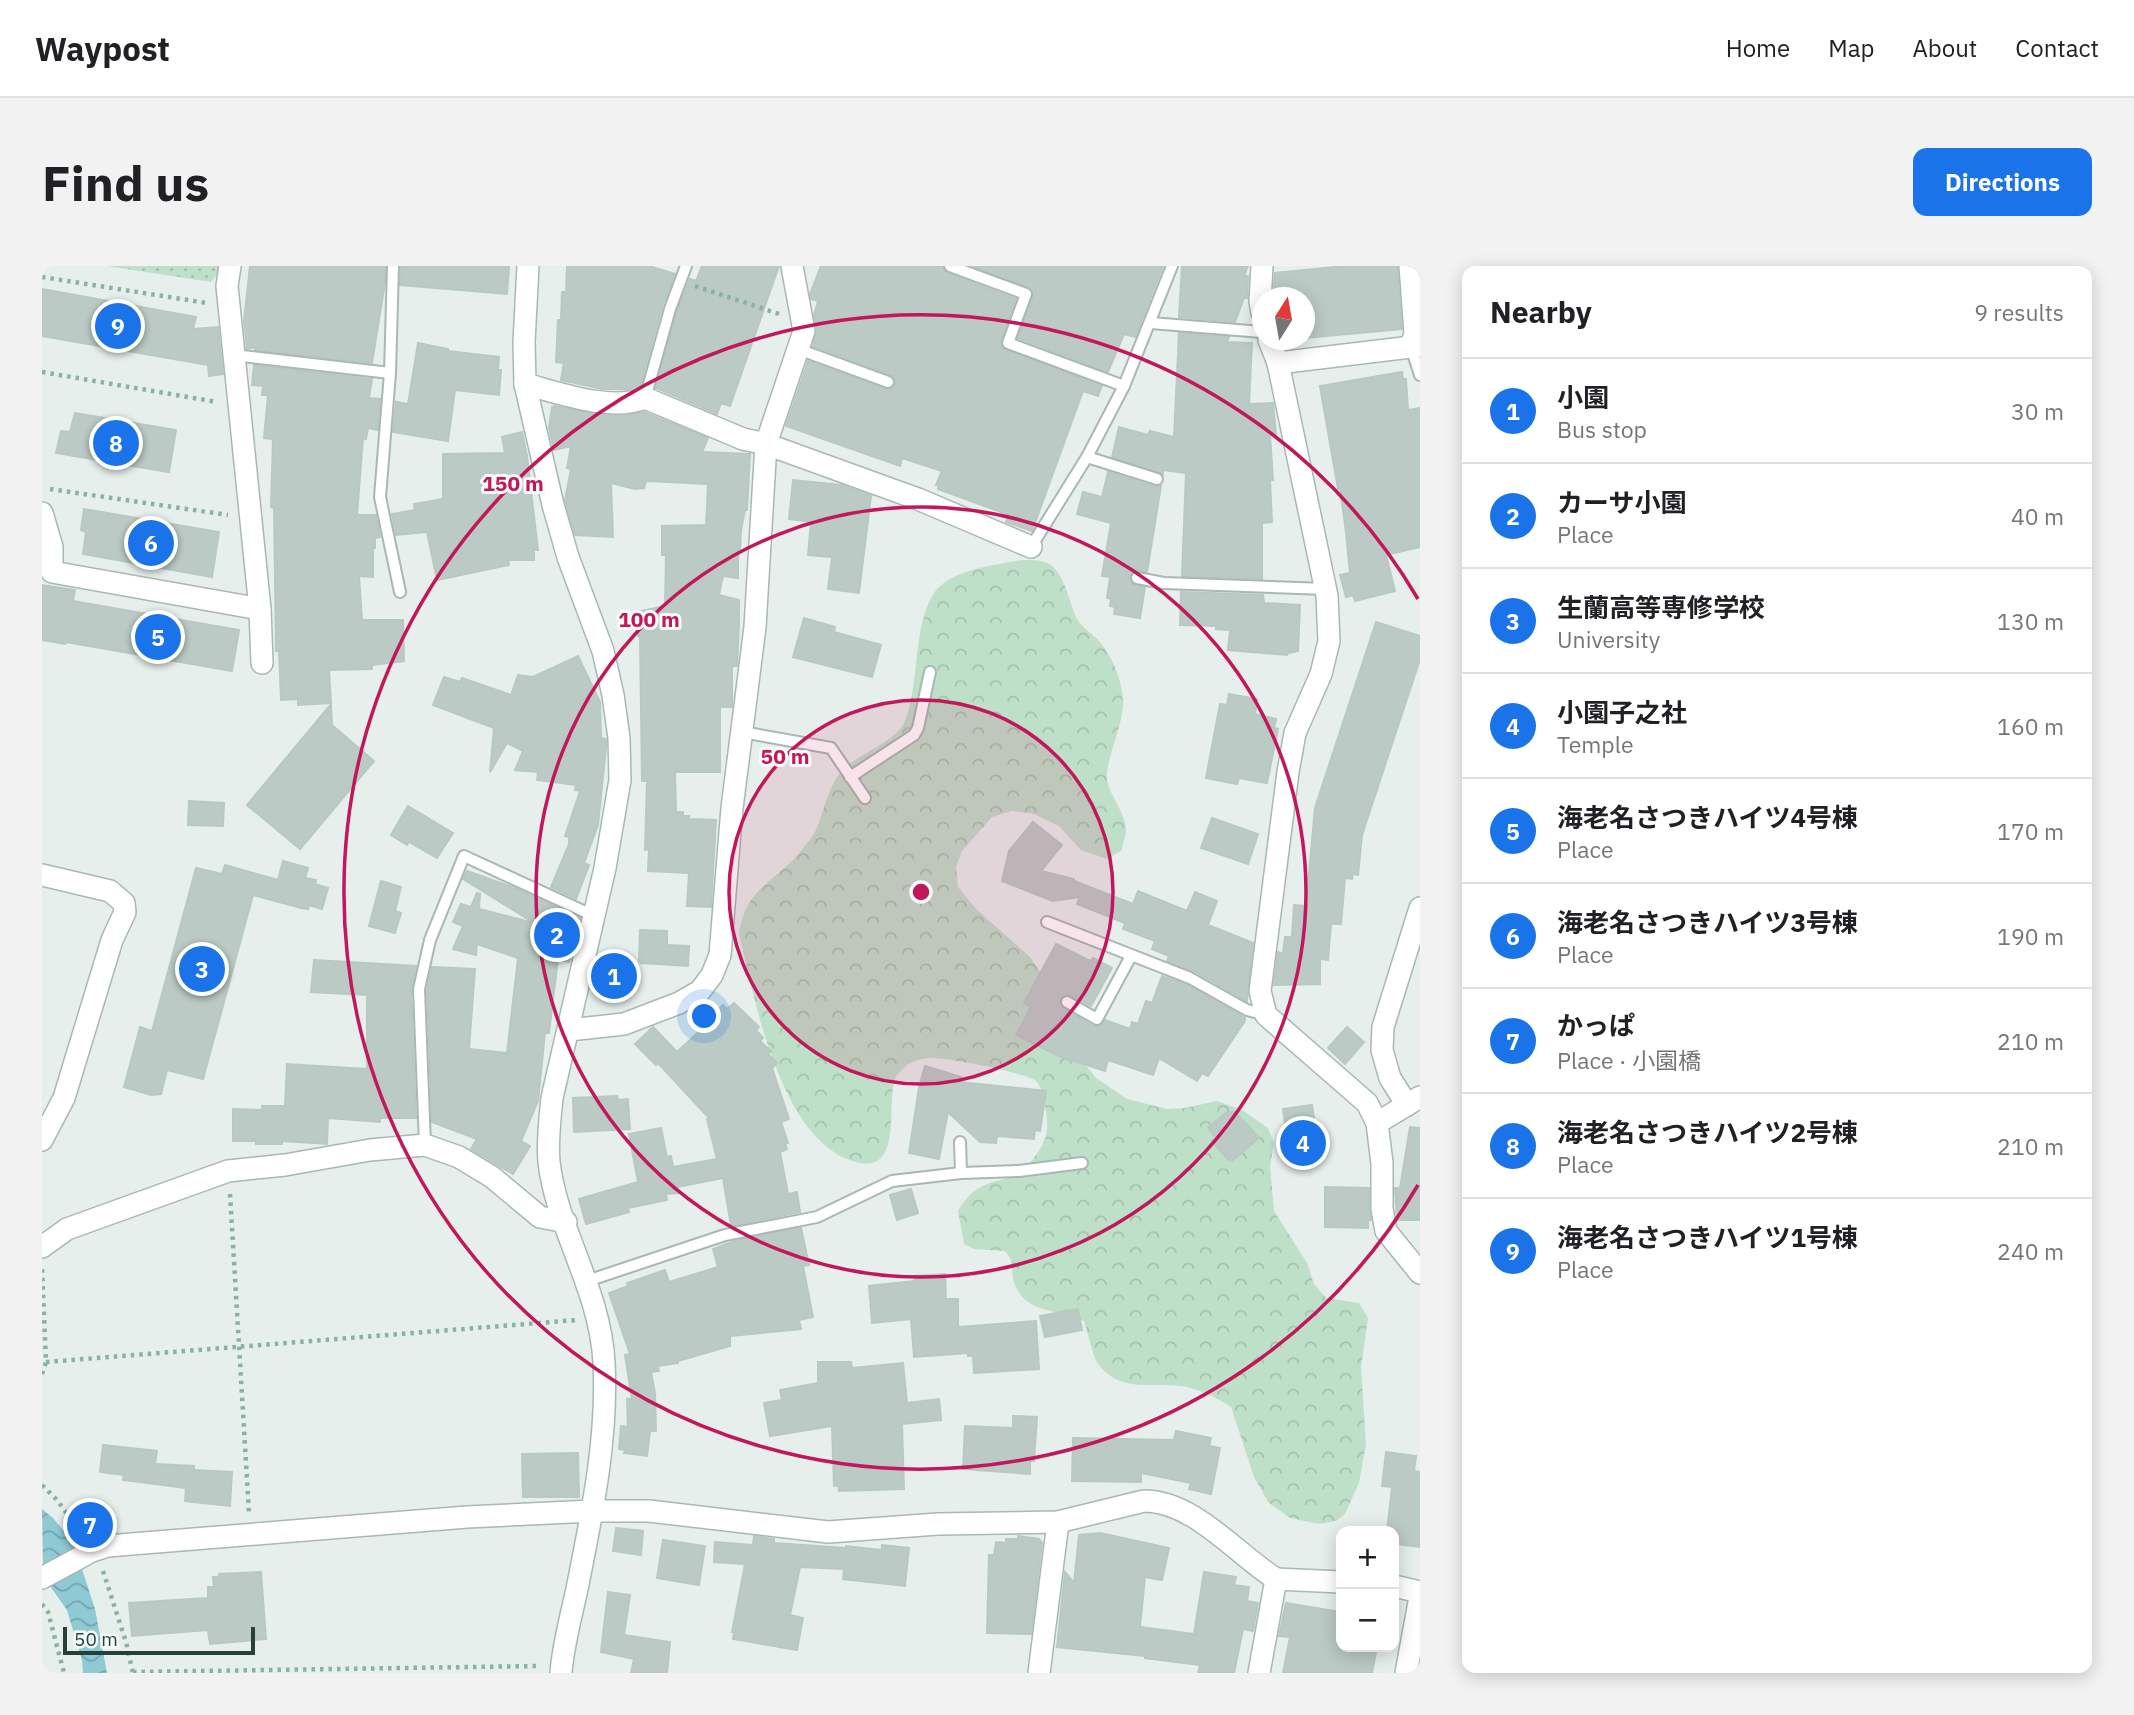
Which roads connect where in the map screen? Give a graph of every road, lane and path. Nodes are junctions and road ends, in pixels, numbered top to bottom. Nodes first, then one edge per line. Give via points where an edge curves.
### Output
1 (230, 266) edge
2 (393, 266) edge
3 (528, 266) edge
4 (686, 266) edge
5 (792, 266) edge
6 (950, 266) edge
7 (1172, 266) edge
8 (1262, 266) edge
9 (1410, 266) edge
10 (42, 277) edge
11 (680, 281) junction
12 (1261, 287) edge
13 (229, 306) junction
14 (802, 322) junction
15 (1151, 323) junction
16 (1252, 331) edge
17 (1415, 347) edge
18 (798, 349) junction
19 (1273, 350) edge
20 (233, 355) junction
21 (1278, 363) junction
22 (42, 372) edge
23 (390, 373) junction
24 (1420, 375) edge
25 (888, 382) dead end
26 (525, 384) junction
27 (1124, 386) junction
28 (645, 398) junction
29 (238, 406) junction
30 (766, 444) junction
31 (1087, 457) junction
32 (1157, 479) dead end
33 (42, 488) edge
34 (42, 513) edge
35 (250, 518) junction
36 (1031, 547) joint
37 (1137, 578) dead end
38 (1326, 589) junction
39 (400, 592) dead end
40 (260, 608) junction
41 (262, 663) dead end
42 (930, 672) dead end
43 (742, 732) junction
44 (850, 777) junction
45 (865, 798) dead end
46 (42, 875) edge
47 (1420, 908) edge
48 (594, 916) junction
49 (1047, 922) dead end
50 (1131, 956) junction
51 (1067, 1002) dead end
52 (1266, 1015) junction
53 (569, 1030) junction
54 (1413, 1101) edge
55 (1377, 1123) junction
56 (42, 1140) edge
57 (960, 1142) dead end
58 (425, 1146) junction
59 (1082, 1163) dead end
60 (228, 1171) junction
61 (961, 1173) junction
62 (566, 1222) junction
63 (42, 1247) edge
64 (42, 1260) edge
65 (1420, 1273) edge
66 (587, 1280) junction
67 (598, 1318) junction
68 (239, 1347) junction
69 (46, 1362) junction
70 (42, 1374) edge
71 (42, 1485) edge
72 (57, 1500) dead end
73 (592, 1511) junction
74 (1058, 1522) junction
75 (250, 1535) junction
76 (42, 1578) edge
77 (1276, 1579) junction
78 (1336, 1582) edge
79 (109, 1586) dead end
80 (1399, 1588) edge
81 (1420, 1595) edge
82 (42, 1604) edge
83 (561, 1669) edge
84 (133, 1672) edge
85 (64, 1673) edge
86 (1039, 1673) edge
87 (1259, 1673) edge
88 (1406, 1673) edge

1 - 13 street
2 - 23 lane
3 - 26 street
4 - 11 lane
5 - 14 street
6 - 27 lane via 1026,294 1008,344
7 - 15 lane
8 - 12 street
9 - 17 street
10 - 13 path
11 - 14 path
11 - 28 lane
13 - 20 street
14 - 18 street
15 - 16 lane
15 - 27 lane
17 - 21 street
17 - 24 lane
18 - 25 lane
18 - 30 street
19 - 21 street
20 - 23 lane
20 - 29 street
21 - 38 street
22 - 29 path
23 - 39 lane via 380,497
26 - 28 street via 612,403
26 - 48 street via 552,505 603,651 616,717 621,780
27 - 31 lane
28 - 30 street
29 - 35 street
30 - 36 street via 918,499
30 - 43 street via 755,627
31 - 32 lane
31 - 36 lane
33 - 35 path
34 - 40 street via 52,547 52,572
35 - 40 street
37 - 38 lane
38 - 52 street via 1329,641 1321,674 1295,733 1288,772 1261,991
40 - 41 street
42 - 44 lane via 914,735
43 - 44 lane via 831,748
43 - 53 street via 720,954 712,975 700,991 624,1024
44 - 45 lane
46 - 56 street via 110,891 124,903 125,912 112,940 64,1098
47 - 54 street via 1383,1027 1381,1050 1390,1078
48 - 53 street
48 - 58 lane via 464,856 430,940 419,989
49 - 50 lane
50 - 51 lane via 1097,1019
50 - 52 lane
52 - 55 street via 1367,1102
53 - 62 street via 548,1127 549,1161
54 - 55 street
55 - 65 street via 1387,1231
57 - 61 lane
58 - 60 street
58 - 62 street via 459,1157 492,1177 540,1217
59 - 61 lane
60 - 63 street via 67,1229
60 - 68 path
61 - 66 lane via 892,1181 817,1217 725,1235
62 - 66 street
64 - 69 path
66 - 67 street
67 - 68 path
67 - 73 street via 605,1407
68 - 69 path
68 - 75 path
69 - 70 path
71 - 72 path
73 - 74 street via 649,1511 828,1532
73 - 75 street
73 - 83 street
74 - 77 street via 1144,1500 1157,1501 1197,1519
74 - 86 street
75 - 76 street via 107,1546
77 - 78 street
77 - 87 street
79 - 84 path
80 - 81 street
81 - 88 street
82 - 85 path
83 - 84 path

